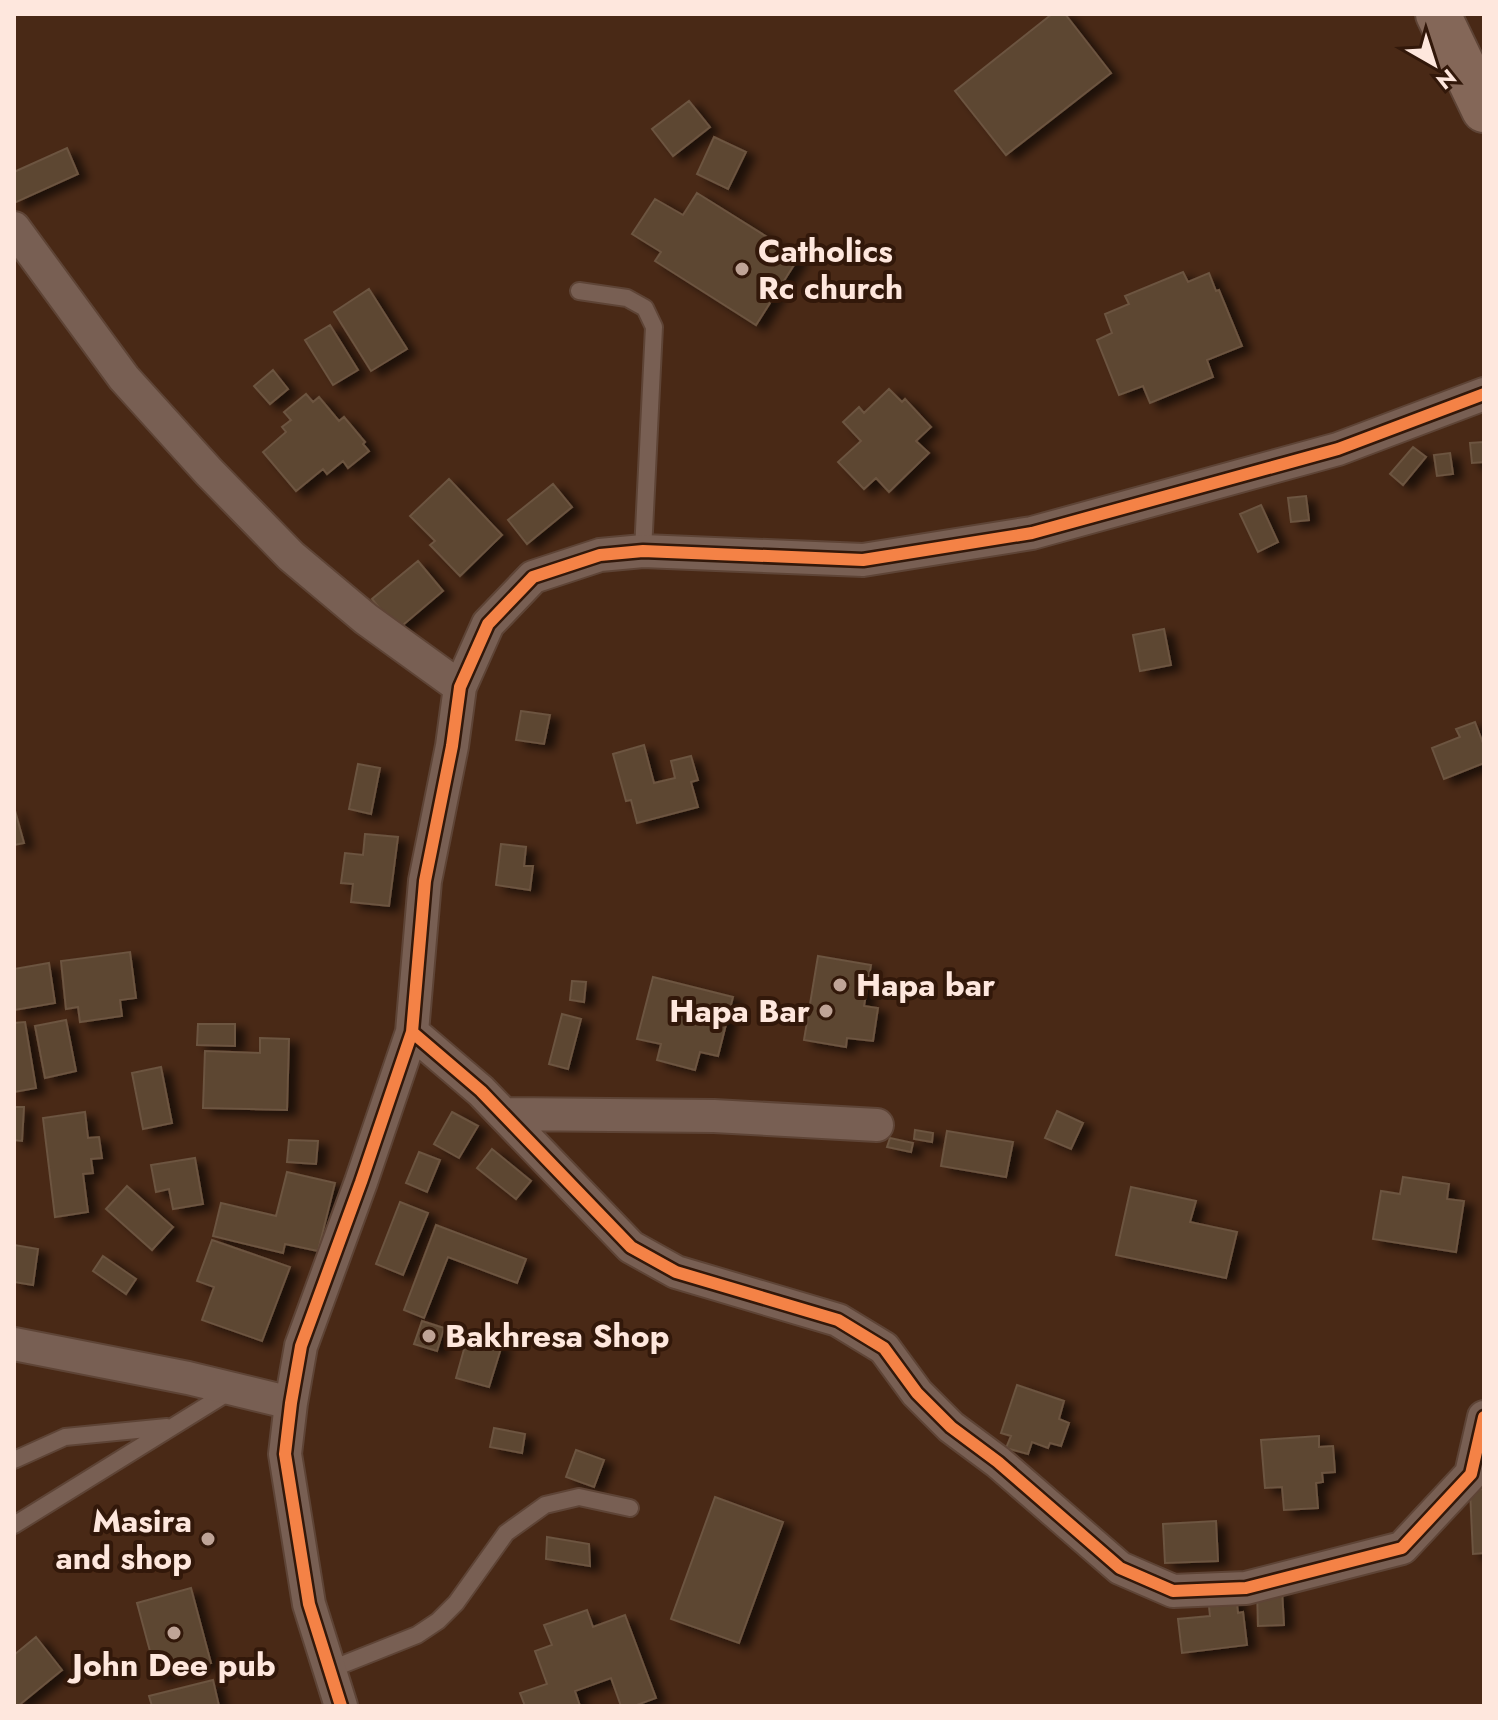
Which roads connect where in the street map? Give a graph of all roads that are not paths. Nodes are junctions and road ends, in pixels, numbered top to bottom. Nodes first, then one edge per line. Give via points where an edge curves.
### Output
1 (1438, 14) edge
2 (1484, 110) edge
3 (14, 228) edge
4 (579, 291) dead end
5 (1484, 394) edge
6 (643, 551) junction
7 (460, 687) junction
8 (412, 1032) junction
9 (504, 1114) junction
10 (877, 1125) dead end
11 (14, 1344) edge
12 (233, 1389) junction
13 (291, 1403) junction
14 (1484, 1417) edge
15 (174, 1426) junction
16 (14, 1460) edge
17 (630, 1508) dead end
18 (14, 1525) edge
19 (329, 1670) junction
20 (341, 1706) edge

1 - 2 street
3 - 7 street via 124,378 219,483 291,556
4 - 6 lane via 627,298 645,308 654,327
5 - 6 street via 1338,449 1032,533 863,560
6 - 7 street via 600,555 533,577 488,624
7 - 8 street via 425,881
8 - 9 street
8 - 13 street via 301,1346
9 - 10 street via 714,1116
9 - 14 street via 631,1247 676,1272 838,1320 884,1348 951,1427 1120,1568 1173,1591 1246,1588 1402,1548 1471,1474
11 - 12 street
12 - 13 street
12 - 15 lane
13 - 19 street via 285,1454 309,1604
15 - 16 lane via 65,1437
15 - 18 lane
17 - 19 lane via 579,1497 545,1505 506,1533 438,1621 417,1635
19 - 20 street

